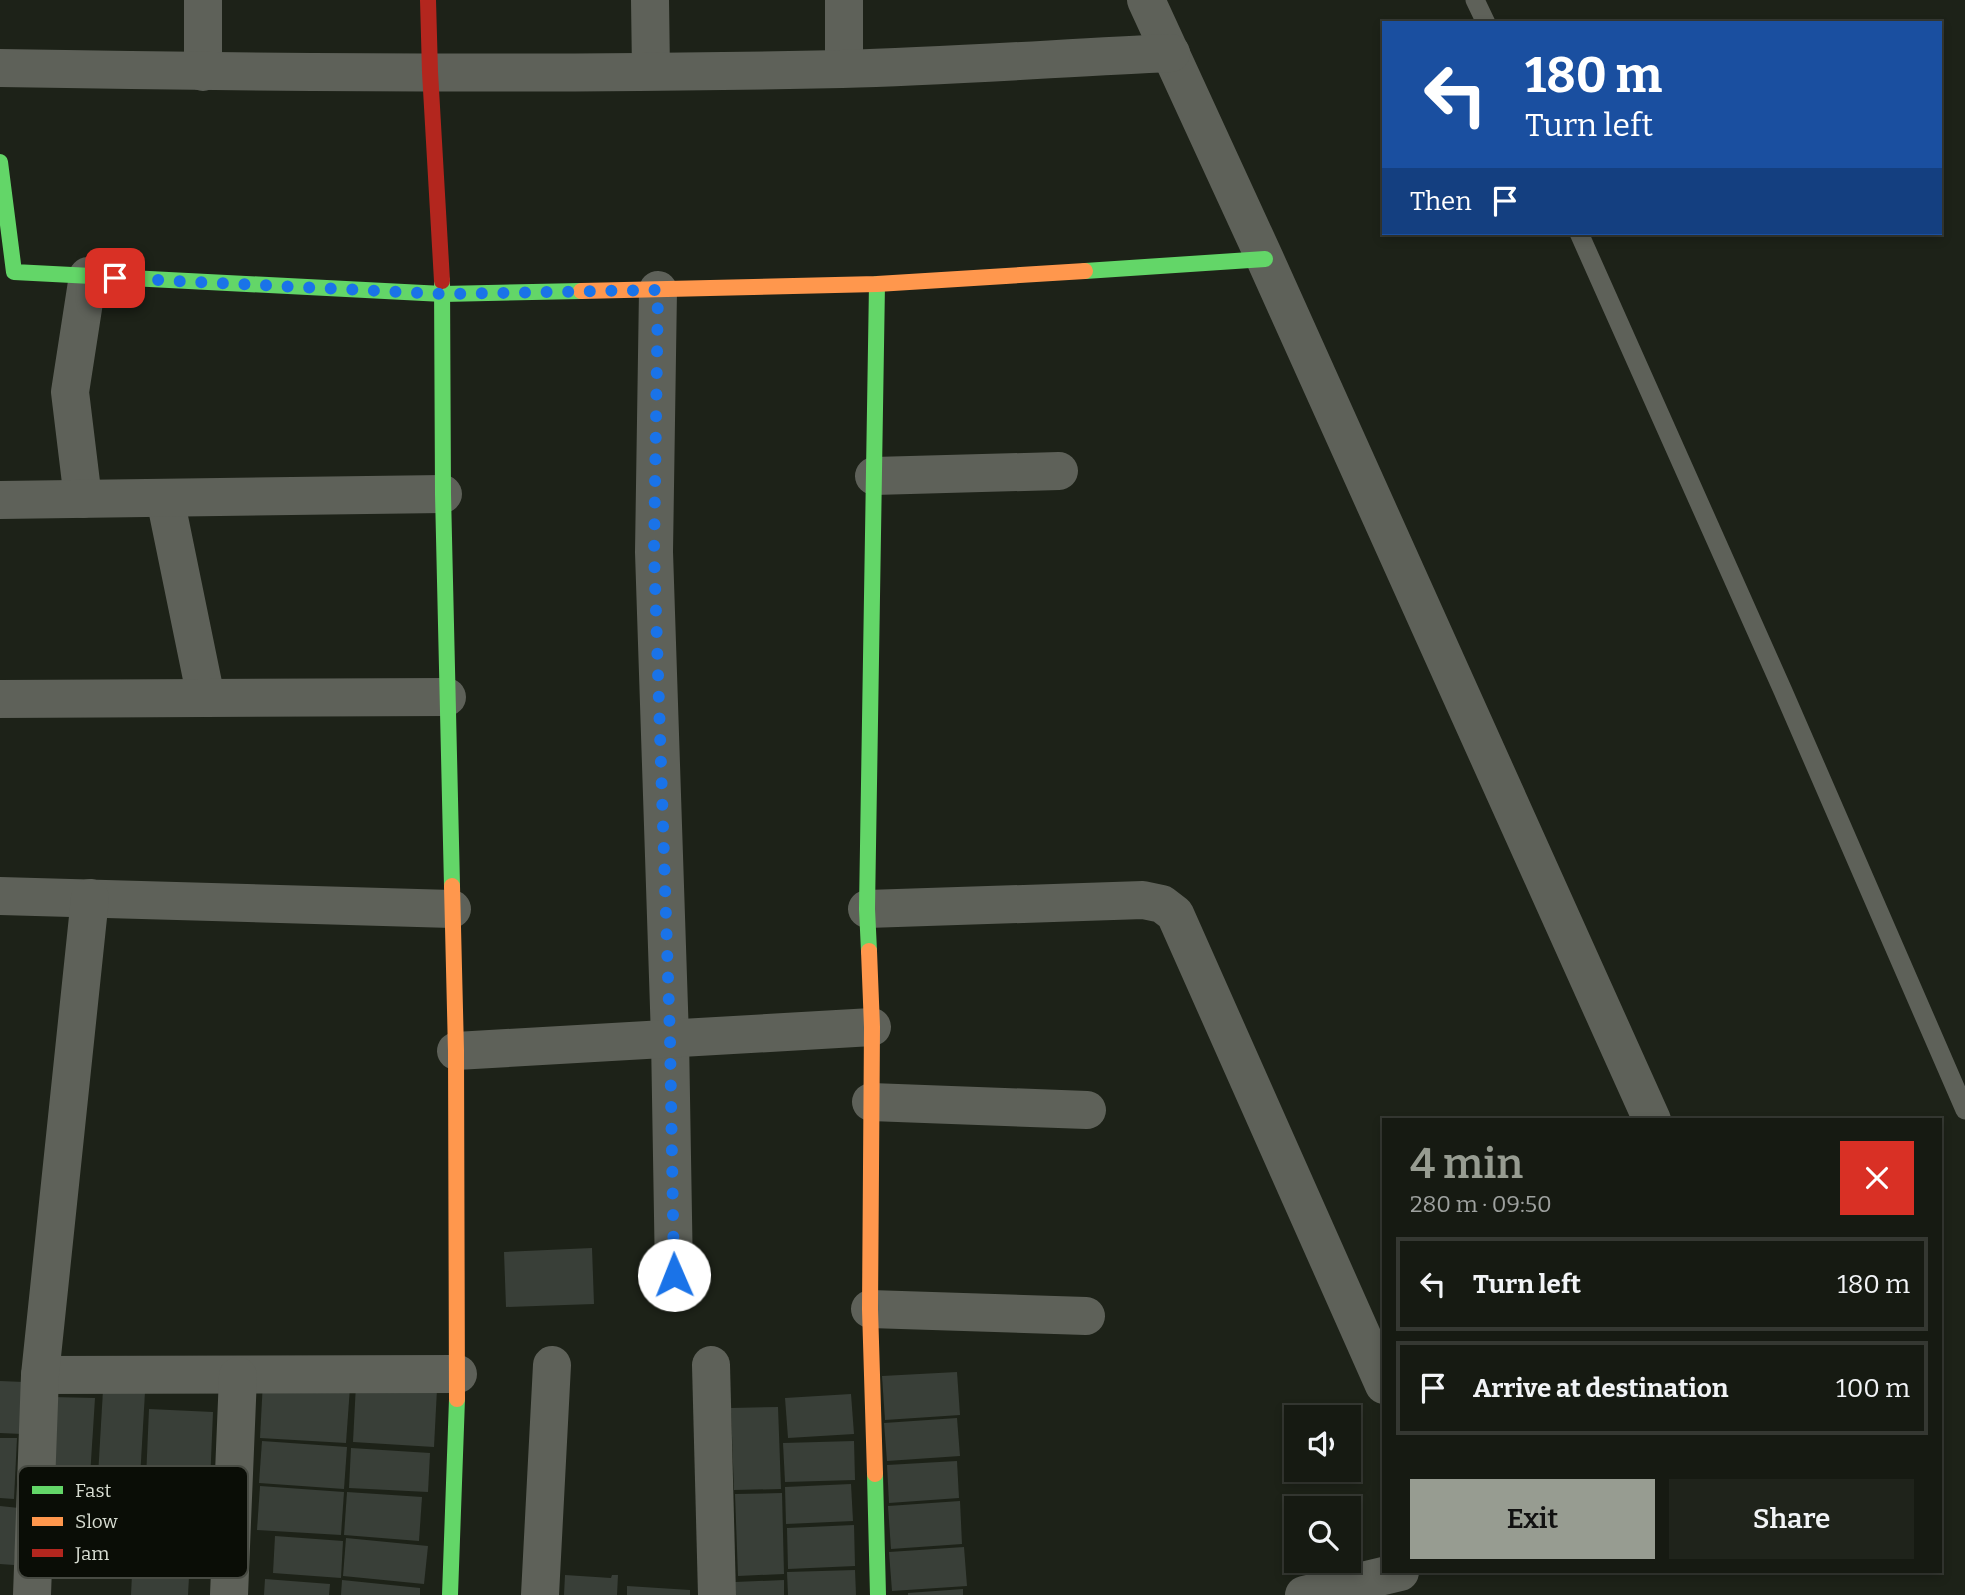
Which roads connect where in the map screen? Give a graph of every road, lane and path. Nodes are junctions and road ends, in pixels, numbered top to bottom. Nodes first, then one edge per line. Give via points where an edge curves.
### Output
1 (203, 0) edge
2 (428, 0) edge
3 (650, 0) edge
4 (844, 0) edge
5 (1146, 0) edge
6 (1475, 0) edge
7 (1485, 21) edge
8 (1171, 53) junction
9 (0, 68) edge
10 (844, 68) junction
11 (651, 71) junction
12 (203, 72) junction
13 (430, 72) junction
14 (0, 162) edge
15 (1580, 235) edge
16 (1265, 259) junction
17 (88, 276) junction
18 (877, 284) junction
19 (658, 290) junction
20 (443, 294) junction
21 (1059, 471) dead end
22 (874, 476) junction
23 (443, 494) junction
24 (165, 498) junction
25 (83, 499) junction
26 (0, 500) edge
27 (447, 697) junction
28 (206, 698) junction
29 (0, 699) edge
30 (0, 896) edge
31 (90, 898) junction
32 (452, 909) junction
33 (867, 909) junction
34 (872, 1027) junction
35 (670, 1038) junction
36 (456, 1051) junction
37 (872, 1102) junction
38 (1087, 1110) dead end
39 (1965, 1110) edge
40 (1651, 1118) edge
41 (674, 1275) dead end
42 (870, 1310) junction
43 (1086, 1315) dead end
44 (711, 1364) dead end
45 (552, 1365) dead end
46 (458, 1374) junction
47 (40, 1375) junction
48 (238, 1376) junction
49 (1382, 1380) edge
50 (37, 1466) edge
51 (234, 1466) edge
52 (1396, 1573) edge
53 (450, 1595) edge
54 (540, 1595) edge
55 (717, 1595) edge
56 (878, 1595) edge
57 (1304, 1595) edge

1 - 12 street
2 - 13 street
3 - 11 street
4 - 10 street
5 - 8 street
6 - 7 lane
8 - 10 street
8 - 16 street
9 - 12 street
10 - 11 street
11 - 13 street
12 - 13 street
13 - 20 street
14 - 17 street via 14,272
15 - 39 lane
16 - 18 street
16 - 40 street
17 - 20 street
17 - 25 street via 70,392
18 - 19 street
18 - 22 street
19 - 20 street
19 - 35 street via 654,552
20 - 23 street
21 - 22 street
22 - 33 street
23 - 24 street
23 - 27 street
24 - 25 street
24 - 28 street
25 - 26 street
27 - 28 street
27 - 32 street
28 - 29 street
30 - 31 street
31 - 32 street
31 - 47 street
32 - 36 street
33 - 34 street
33 - 49 street via 1143,900 1162,904 1175,914
34 - 35 street
34 - 37 street
35 - 36 street
35 - 41 street
36 - 46 street
37 - 38 street
37 - 42 street
42 - 43 street
42 - 56 street
44 - 55 street
45 - 54 street
46 - 48 street
46 - 53 street
47 - 48 street
47 - 50 street
48 - 51 street
52 - 57 street

